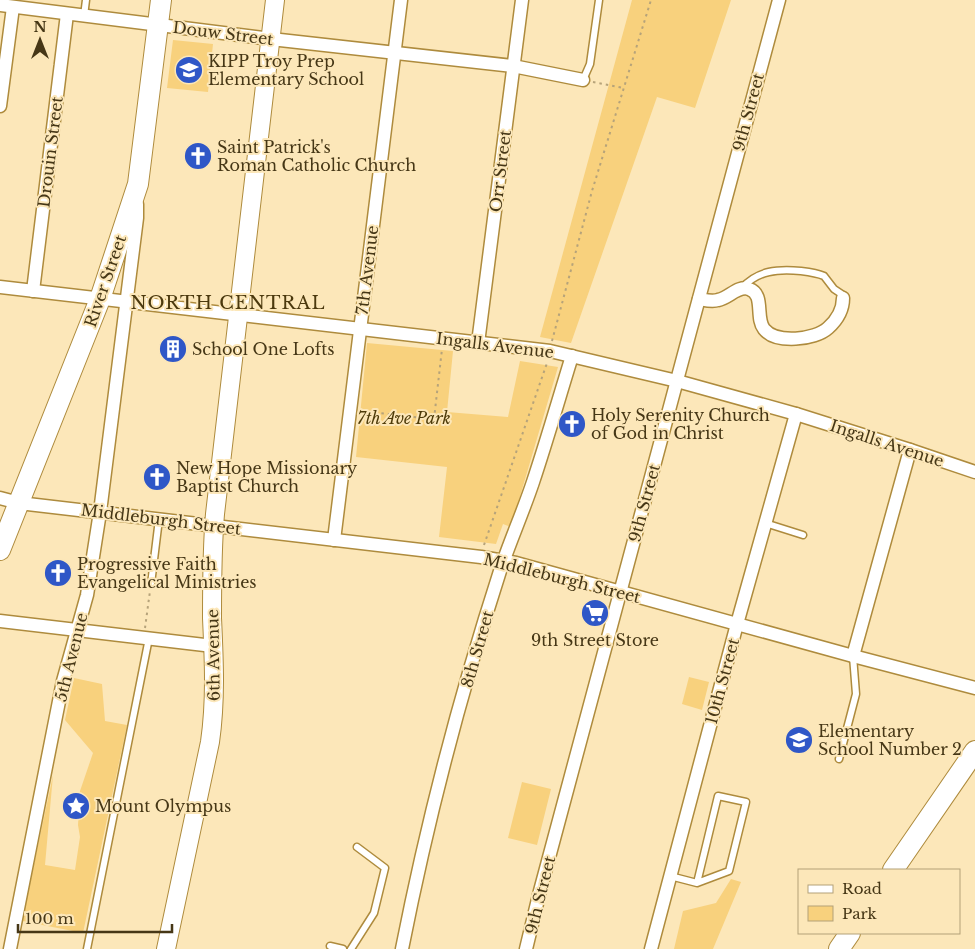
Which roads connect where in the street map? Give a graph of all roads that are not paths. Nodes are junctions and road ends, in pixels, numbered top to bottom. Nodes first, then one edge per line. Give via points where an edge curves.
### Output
1 (86, 0) edge
2 (161, 0) edge
3 (275, 0) edge
4 (401, 0) edge
5 (522, 0) edge
6 (599, 0) edge
7 (779, 0) edge
8 (0, 5) edge
9 (13, 7) junction
10 (67, 14) junction
11 (84, 16) junction
12 (159, 25) junction
13 (271, 39) junction
14 (394, 53) junction
15 (513, 66) junction
16 (583, 80) joint
17 (0, 106) edge
18 (138, 184) junction
19 (0, 287) edge
20 (741, 288) junction
21 (33, 291) junction
22 (100, 298) junction
23 (843, 298) joint
24 (699, 299) junction
25 (126, 302) junction
26 (237, 314) junction
27 (360, 329) junction
28 (478, 342) junction
29 (572, 356) junction
30 (677, 381) junction
31 (796, 414) junction
32 (910, 450) junction
33 (975, 472) edge
34 (0, 498) edge
35 (20, 503) junction
36 (100, 512) junction
37 (159, 519) junction
38 (765, 523) junction
39 (214, 526) junction
40 (803, 535) dead end
41 (334, 540) junction
42 (0, 550) edge
43 (504, 561) junction
44 (151, 584) road end
45 (620, 591) junction
46 (0, 621) edge
47 (736, 624) junction
48 (77, 630) junction
49 (146, 638) junction
50 (214, 646) junction
51 (853, 656) junction
52 (975, 688) edge
53 (975, 751) edge
54 (839, 759) dead end
55 (357, 847) dead end
56 (895, 869) edge
57 (670, 876) junction
58 (697, 883) junction
59 (849, 934) edge
60 (330, 946) dead end
61 (10, 949) edge
62 (87, 949) edge
63 (166, 949) edge
64 (343, 949) edge
65 (351, 949) edge
66 (402, 949) edge
67 (526, 949) edge
68 (651, 949) edge
69 (839, 949) edge

1 - 11 lane
2 - 12 main road, River Street
3 - 13 street, 6th Avenue
4 - 14 street, 7th Avenue
5 - 15 street, Orr Street
6 - 16 lane via 590,64
7 - 24 street, 9th Street
8 - 9 street, Douw Street
9 - 10 street, Douw Street
9 - 17 street
10 - 11 street, Douw Street
10 - 21 street, Drouin Street
11 - 12 street, Douw Street
12 - 13 street, Douw Street
12 - 18 main road, River Street
13 - 14 street, Douw Street
13 - 26 street, 6th Avenue
14 - 15 street, Douw Street
14 - 27 street, 7th Avenue
15 - 16 street, Douw Street
15 - 28 street, Orr Street
18 - 22 main road, River Street
18 - 25 street, 5th Avenue
19 - 21 street, Ingalls Avenue
20 - 23 lane via 764,272 788,270 824,276
20 - 23 street via 756,293 760,305 759,319 766,332 787,338 806,338 827,330 840,312
20 - 24 street via 721,300
21 - 22 street, Ingalls Avenue
22 - 25 street, Ingalls Avenue
22 - 35 main road, River Street
24 - 30 street, 9th Street
25 - 26 street, Ingalls Avenue
25 - 36 street, 5th Avenue
26 - 27 street, Ingalls Avenue
26 - 39 street, 6th Avenue
27 - 28 street, Ingalls Avenue
27 - 41 street, 7th Avenue
28 - 29 street, Ingalls Avenue
29 - 30 street, Ingalls Avenue
29 - 43 street, 8th Street
30 - 31 street, Ingalls Avenue
30 - 45 street, 9th Street
31 - 32 street, Ingalls Avenue
31 - 38 street, 10th Street
32 - 33 street, Ingalls Avenue
32 - 51 street
34 - 35 street, Middleburgh Street
35 - 36 street, Middleburgh Street
35 - 42 main road, River Street
36 - 37 street, Middleburgh Street
36 - 48 street, 5th Avenue via 87,595
37 - 39 street, Middleburgh Street
37 - 44 lane
38 - 40 lane
38 - 47 street, 10th Street
39 - 41 street, Middleburgh Street
39 - 50 street, 6th Avenue
41 - 43 street, Middleburgh Street
43 - 45 street, Middleburgh Street
43 - 66 street, 8th Street via 433,808
45 - 47 street, Middleburgh Street
45 - 67 street, 9th Street
46 - 48 street
47 - 51 street, Middleburgh Street
47 - 57 street, 10th Street
48 - 49 street
48 - 61 street, 5th Avenue
49 - 50 street
49 - 62 lane
50 - 63 street, 6th Avenue via 214,716 210,742
51 - 52 street, Middleburgh Street
51 - 54 lane via 856,694
53 - 56 main road
55 - 65 lane via 385,868 374,913
57 - 58 lane
57 - 68 street, 10th Street
58 - 58 lane via 718,796 746,802 730,871
59 - 69 main road
60 - 64 lane

